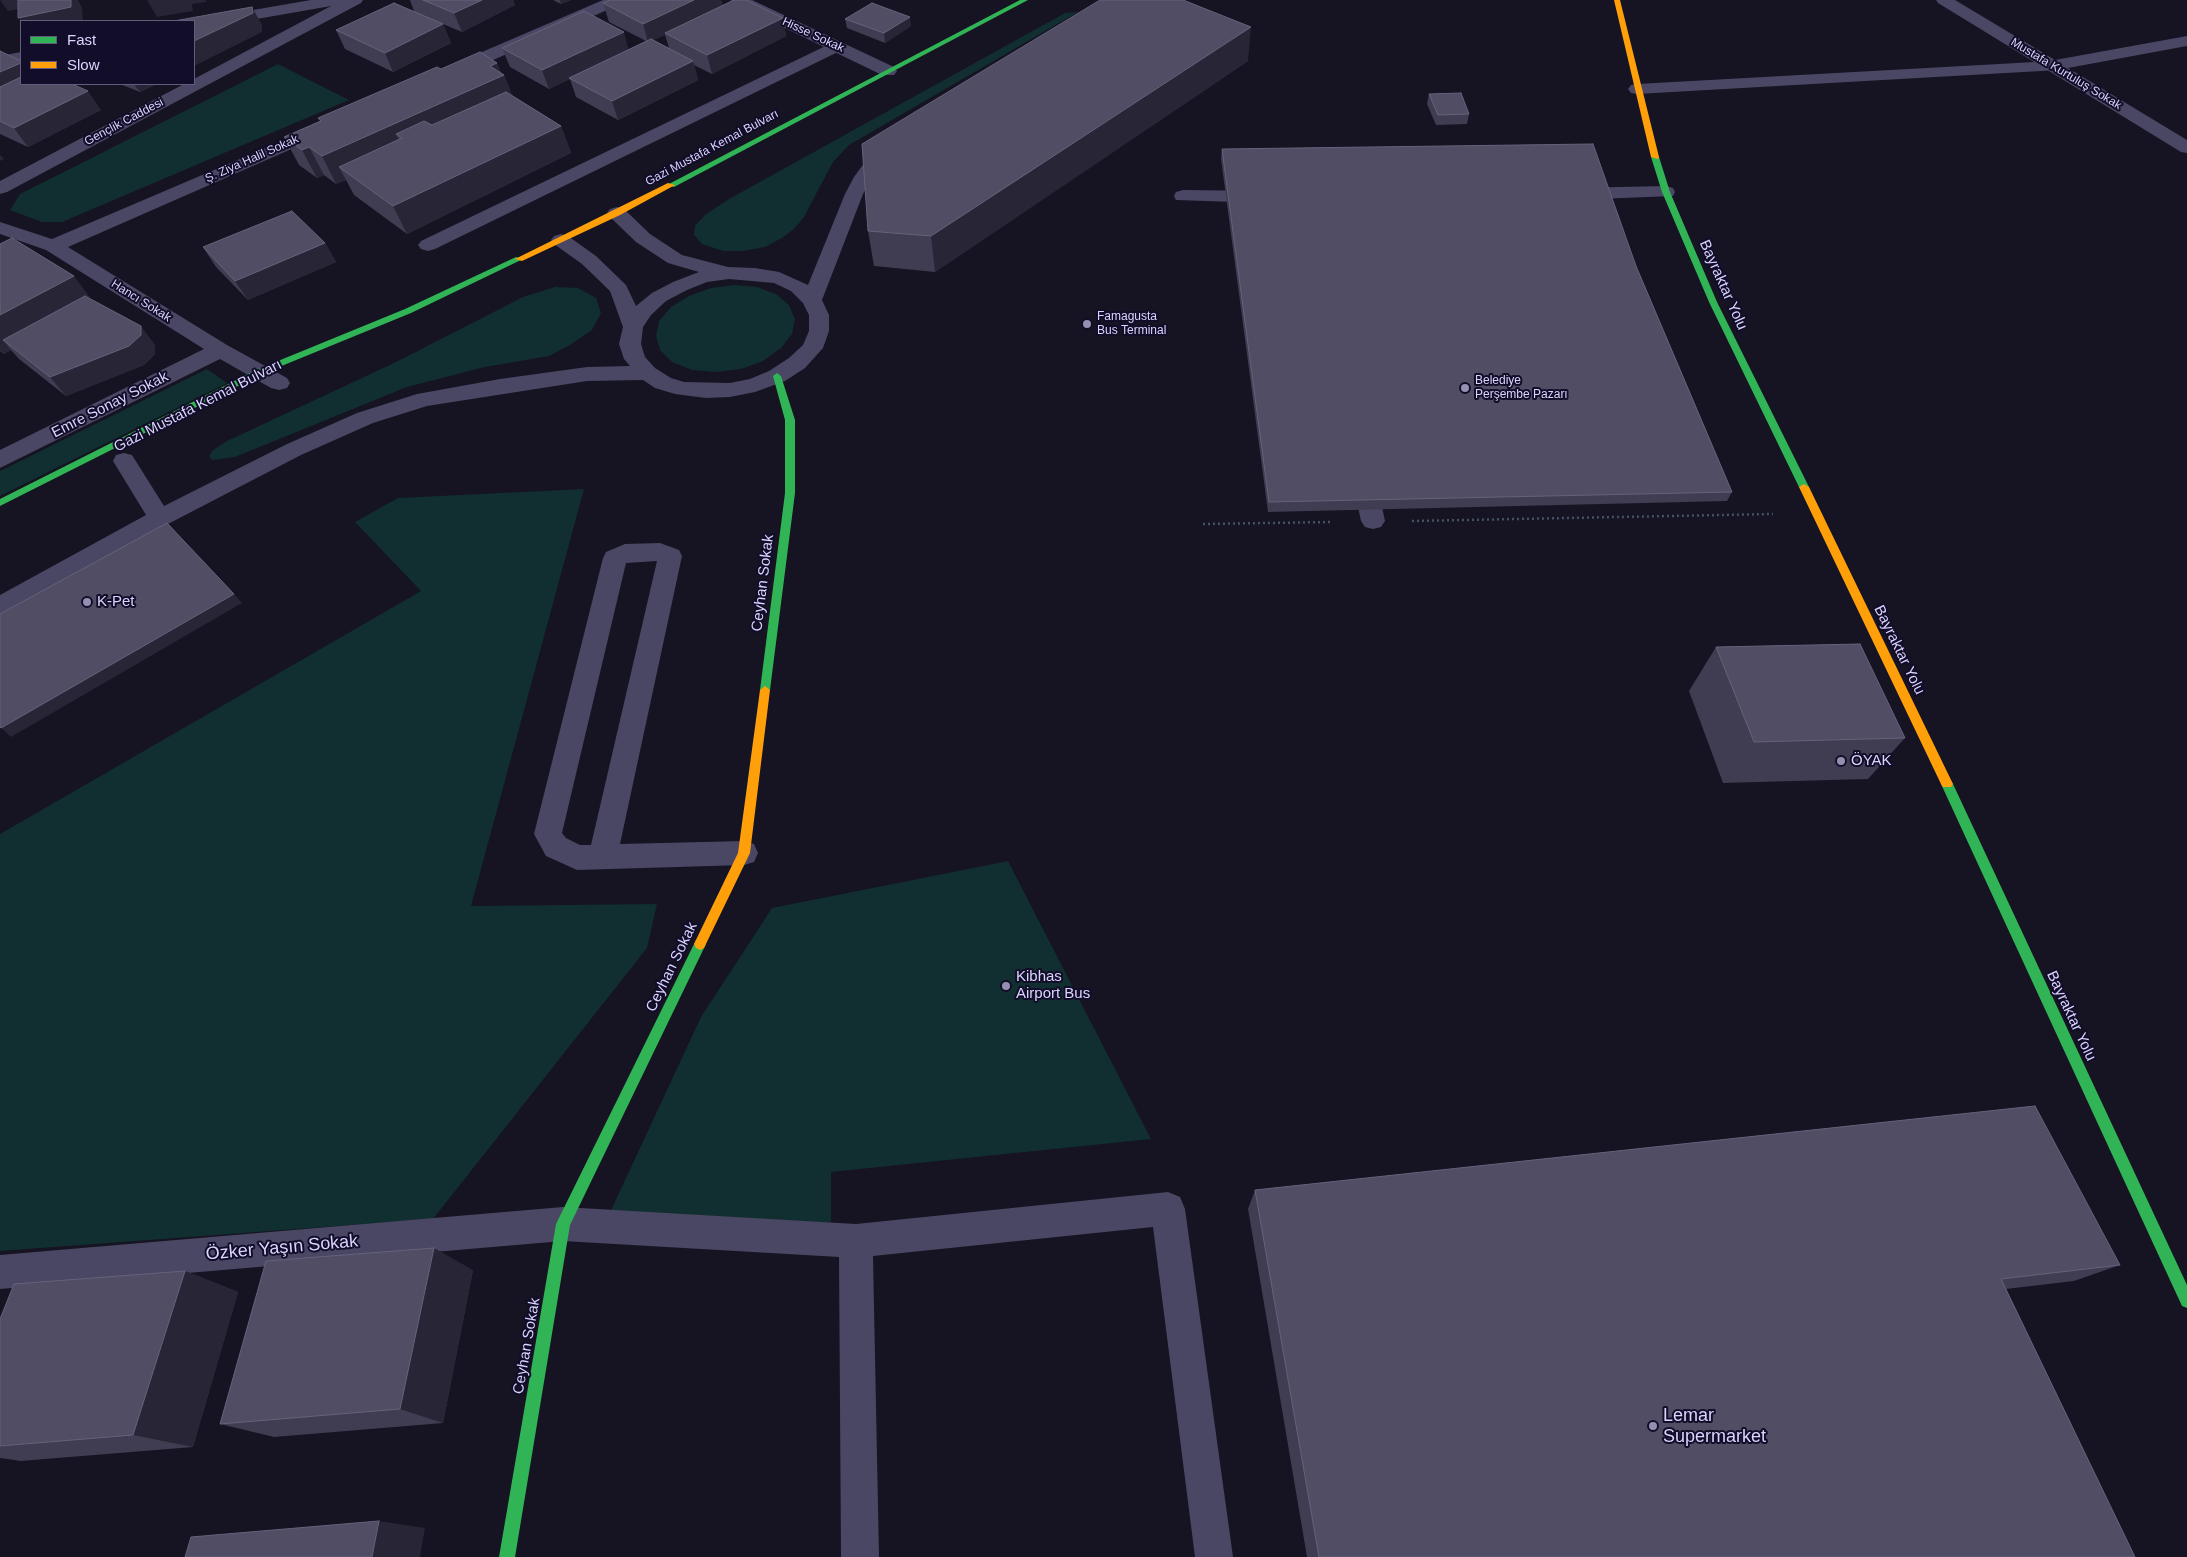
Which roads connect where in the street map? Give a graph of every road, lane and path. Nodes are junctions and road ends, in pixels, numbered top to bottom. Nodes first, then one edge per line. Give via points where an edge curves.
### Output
1 (339, 0) edge
2 (355, 0) edge
3 (617, 0) edge
4 (739, 0) edge
5 (1025, 0) edge
6 (1617, 0) edge
7 (1944, 0) edge
8 (195, 25) edge
9 (2187, 41) edge
10 (836, 46) junction
11 (20, 57) edge
12 (0, 61) edge
13 (2052, 66) junction
14 (888, 71) junction
15 (435, 79) edge
16 (194, 85) edge
17 (195, 85) edge
18 (1638, 89) junction
19 (335, 123) edge
20 (894, 134) edge
21 (2187, 148) edge
22 (0, 188) edge
23 (1666, 192) junction
24 (1550, 194) edge
25 (1183, 196) dead end
26 (1281, 197) edge
27 (617, 213) junction
28 (0, 228) edge
29 (561, 240) junction
30 (428, 245) dead end
31 (53, 246) junction
32 (729, 273) junction
33 (812, 300) junction
34 (408, 312) junction
35 (633, 327) junction
36 (220, 350) junction
37 (322, 359) dead end
38 (647, 373) junction
39 (777, 376) junction
40 (272, 381) junction
41 (0, 460) edge
42 (124, 461) dead end
43 (1367, 463) edge
44 (0, 503) edge
45 (1816, 513) junction
46 (160, 518) junction
47 (1373, 521) junction
48 (1203, 524) dead end
49 (0, 607) edge
50 (744, 854) junction
51 (604, 857) junction
52 (563, 1224) junction
53 (856, 1241) junction
54 (0, 1272) edge
55 (2187, 1301) edge
56 (507, 1557) edge
57 (860, 1557) edge
58 (1214, 1557) edge

1 - 8 street
2 - 17 street, Gençlik Caddesi
3 - 15 street
4 - 10 street, Hisse Sokak
5 - 14 street, Gazi Mustafa Kemal Bulvarı
6 - 18 street, Bayraktar Yolu
7 - 13 street, Mustafa Kurtuluş Sokak
9 - 13 street
10 - 14 street, Hisse Sokak
10 - 30 street
11 - 12 street
13 - 18 street
13 - 21 street, Mustafa Kurtuluş Sokak
14 - 27 street, Gazi Mustafa Kemal Bulvarı
16 - 22 street, Gençlik Caddesi
18 - 23 street, Bayraktar Yolu
19 - 31 street, Ş. Ziya Halil Sokak
20 - 33 street via 854,194
23 - 24 street via 1594,203
23 - 45 street, Bayraktar Yolu via 1713,302
25 - 26 street
27 - 29 street, Gazi Mustafa Kemal Bulvarı
27 - 32 street via 642,238 675,259
28 - 31 street, Hancı Sokak
29 - 34 street, Gazi Mustafa Kemal Bulvarı
29 - 35 street via 589,260 619,290
31 - 36 street, Hancı Sokak
32 - 33 street via 778,278 798,287
32 - 35 street via 703,277 659,297 643,311
33 - 39 street via 819,315 819,331 812,348
34 - 37 street, Gazi Mustafa Kemal Bulvarı
34 - 40 street, Gazi Mustafa Kemal Bulvarı
35 - 38 street via 630,344 635,359
36 - 40 street, Hancı Sokak
36 - 41 street, Emre Sonay Sokak
38 - 39 street via 663,383 706,392 755,385
38 - 46 street via 587,374 425,399 364,418
39 - 50 street, Ceyhan Sokak via 790,420 790,493
40 - 44 street, Gazi Mustafa Kemal Bulvarı
42 - 46 street
43 - 47 street
45 - 47 path
45 - 55 street, Bayraktar Yolu via 1905,695
46 - 49 street
47 - 48 path
50 - 51 street
50 - 52 street, Ceyhan Sokak
51 - 51 street via 670,556 660,552 625,553 615,558 548,834 556,847 577,858
52 - 53 street, Özker Yaşın Sokak
52 - 54 street, Özker Yaşın Sokak
52 - 56 street, Ceyhan Sokak
53 - 57 street
53 - 58 street, Özker Yaşın Sokak via 1168,1209

